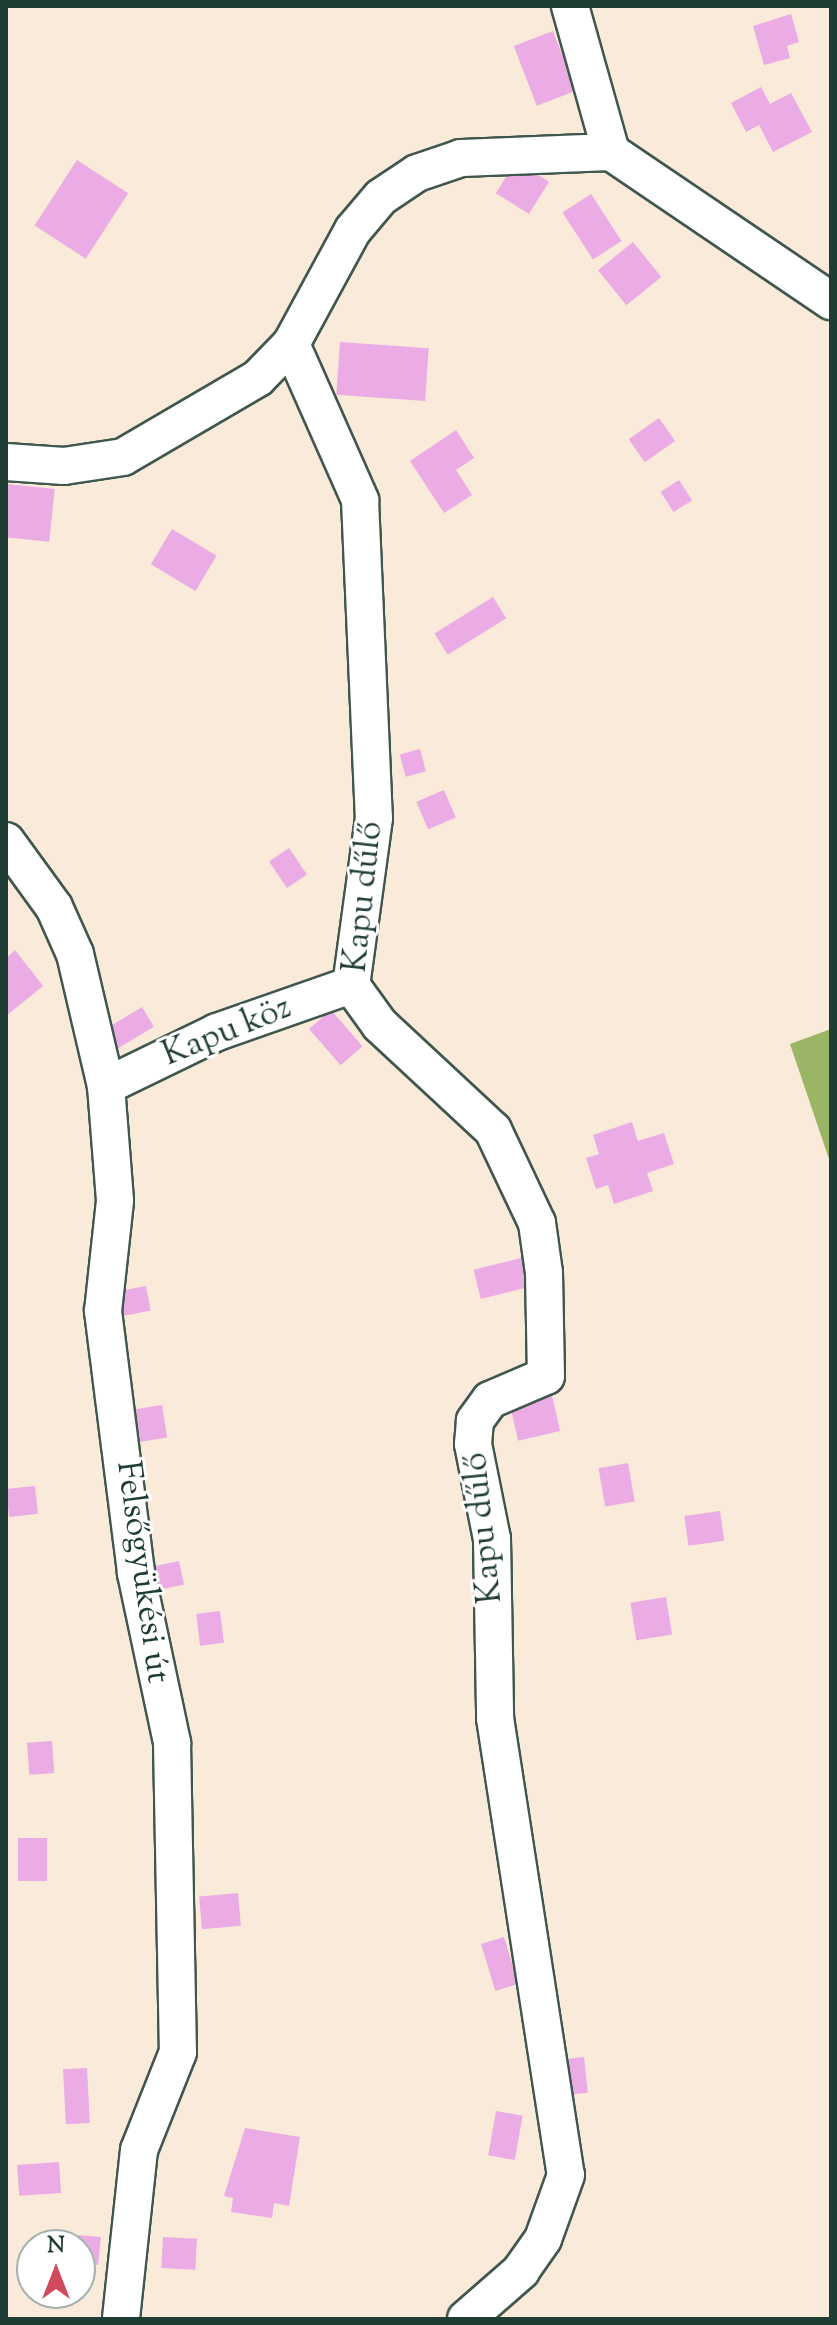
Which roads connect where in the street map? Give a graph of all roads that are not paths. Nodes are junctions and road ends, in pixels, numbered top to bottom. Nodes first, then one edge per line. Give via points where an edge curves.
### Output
1 (570, 6) edge
2 (611, 152) junction
3 (831, 301) edge
4 (291, 344) junction
5 (6, 462) edge
6 (6, 841) edge
7 (351, 985) junction
8 (106, 1086) junction
9 (121, 2319) edge
10 (466, 2319) edge

1 - 2 street
2 - 3 street
2 - 4 street via 461,158 417,173 381,197 353,230
4 - 5 street via 258,378 123,457 64,466
4 - 7 street, Kapu dűlő via 360,500 374,818
6 - 8 street, Felsőgyükési út via 54,907 75,954
7 - 8 street, Kapu köz via 217,1032
7 - 10 street, Kapu dűlő via 380,1025 493,1130 537,1223 544,1273 546,1376 490,1400 475,1421 473,1444 492,1539 495,1718 566,2175 543,2239 521,2271
8 - 9 street, Felsőgyükési út via 115,1201 103,1311 136,1573 172,1743 179,1936 178,2052 139,2150

